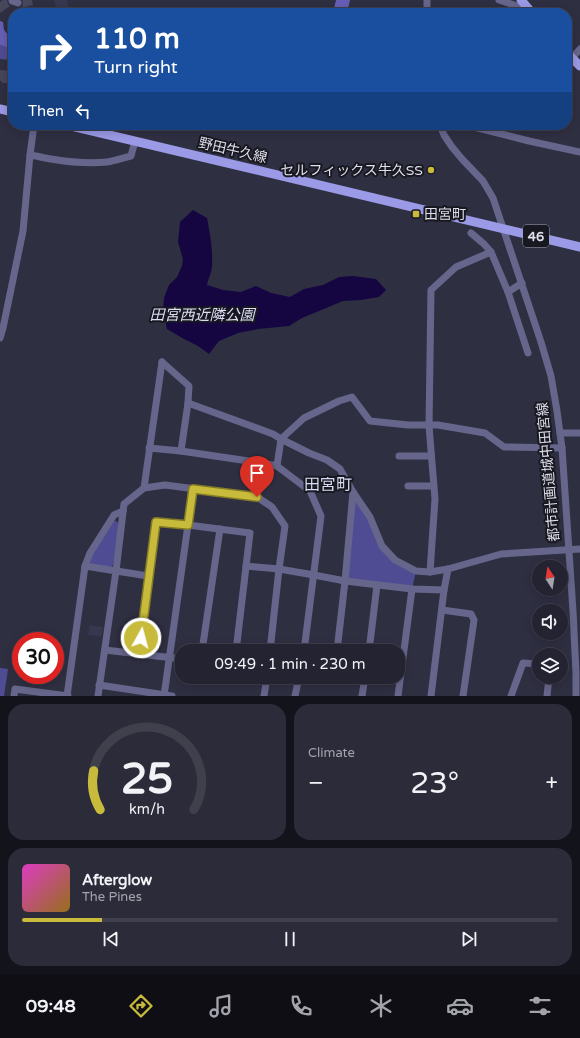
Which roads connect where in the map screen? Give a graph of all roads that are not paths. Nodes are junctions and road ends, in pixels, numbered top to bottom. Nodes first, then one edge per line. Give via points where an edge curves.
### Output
1 (499, 0) edge
2 (522, 2) edge
3 (572, 59) edge
4 (580, 66) edge
5 (33, 130) edge
6 (88, 130) edge
7 (442, 130) edge
8 (494, 130) edge
9 (135, 141) junction
10 (580, 152) edge
11 (30, 155) junction
12 (503, 228) junction
13 (471, 233) dead end
14 (580, 247) edge
15 (491, 252) junction
16 (522, 283) junction
17 (508, 292) junction
18 (0, 338) edge
19 (528, 354) dead end
20 (188, 403) junction
21 (429, 426) junction
22 (560, 433) junction
23 (580, 433) edge
24 (281, 439) junction
25 (149, 448) junction
26 (562, 448) junction
27 (181, 451) junction
28 (399, 456) dead end
29 (431, 456) junction
30 (262, 463) junction
31 (277, 466) junction
32 (408, 486) dead end
33 (433, 486) junction
34 (144, 488) junction
35 (193, 489) junction
36 (353, 492) junction
37 (257, 497) junction
38 (123, 511) junction
39 (188, 525) junction
40 (220, 529) junction
41 (580, 549) edge
42 (568, 550) junction
43 (85, 566) junction
44 (246, 566) junction
45 (279, 569) junction
46 (448, 569) junction
47 (116, 571) junction
48 (430, 572) junction
49 (314, 575) junction
50 (148, 576) junction
51 (345, 581) junction
52 (377, 585) junction
53 (412, 589) junction
54 (444, 590) junction
55 (442, 610) junction
56 (203, 644) edge
57 (237, 644) edge
58 (272, 644) edge
59 (306, 644) edge
60 (338, 644) edge
61 (370, 644) edge
62 (105, 650) junction
63 (139, 654) junction
64 (170, 657) junction
65 (175, 658) edge
66 (532, 663) edge
67 (266, 684) edge
68 (298, 684) edge
69 (364, 684) edge
70 (548, 684) edge
71 (99, 685) junction
72 (48, 695) edge
73 (164, 695) edge
74 (14, 696) edge
75 (68, 696) edge
76 (98, 696) edge
77 (172, 696) edge
78 (264, 696) edge
79 (295, 696) edge
80 (362, 696) edge
81 (398, 696) edge
82 (431, 696) edge
83 (463, 696) edge
84 (511, 696) edge
85 (547, 696) edge
86 (576, 696) edge

1 - 2 street via 520,7
3 - 4 main road
5 - 11 street
6 - 9 main road, 野田牛久線 / 46
7 - 12 street, 都市計画道城中田宮線 via 462,160 488,188
8 - 10 street via 529,141
9 - 11 street via 131,156 108,162 69,161
9 - 12 main road, 野田牛久線 / 46 via 182,155
11 - 18 street via 23,231
12 - 14 main road, 野田牛久線 / 46
12 - 16 street, 都市計画道城中田宮線
13 - 15 street
15 - 17 street
15 - 21 street via 456,267 431,290
16 - 17 street
16 - 22 street, 都市計画道城中田宮線 via 551,376
17 - 19 street
20 - 24 street
20 - 25 street via 189,386 162,362
20 - 27 street
21 - 24 street via 370,421 352,397 339,400 304,418
21 - 26 street via 485,432 504,447
21 - 29 street
22 - 23 street
22 - 26 street, 都市計画道城中田宮線
24 - 31 street
24 - 36 street via 327,460 340,469
25 - 27 street
25 - 34 street
26 - 42 street, 都市計画道城中田宮線
27 - 30 street
28 - 29 street
29 - 33 street
30 - 31 street
30 - 37 street
31 - 49 street via 310,491 321,516
32 - 33 street
33 - 48 street
34 - 35 street via 165,485
34 - 38 street via 124,504
35 - 37 street
35 - 39 street
36 - 48 street via 370,517 382,546 395,560 416,571
36 - 51 street
37 - 45 street via 272,507 285,526
38 - 43 street via 114,515 90,553
38 - 47 street
39 - 40 street
39 - 50 street via 156,522
39 - 64 street
40 - 44 street via 250,533
40 - 56 street
41 - 42 street
42 - 46 street via 501,554
42 - 86 street, 都市計画道城中田宮線
43 - 47 street
43 - 75 street
44 - 45 street
44 - 57 street
45 - 49 street
45 - 58 street
46 - 48 street
46 - 54 street
47 - 50 street
47 - 62 street
49 - 51 street
49 - 59 street
50 - 63 street
51 - 52 street
51 - 60 street
52 - 53 street
52 - 61 street
53 - 54 street
53 - 81 street
54 - 55 street
55 - 82 street
55 - 83 street via 471,614 474,620
62 - 63 street
62 - 71 street
63 - 64 street
64 - 65 street
64 - 73 street
66 - 84 street via 523,662
67 - 78 street
68 - 79 street
69 - 80 street
70 - 85 street
71 - 73 street
71 - 76 street
72 - 74 street via 15,689
72 - 75 street
73 - 77 street

